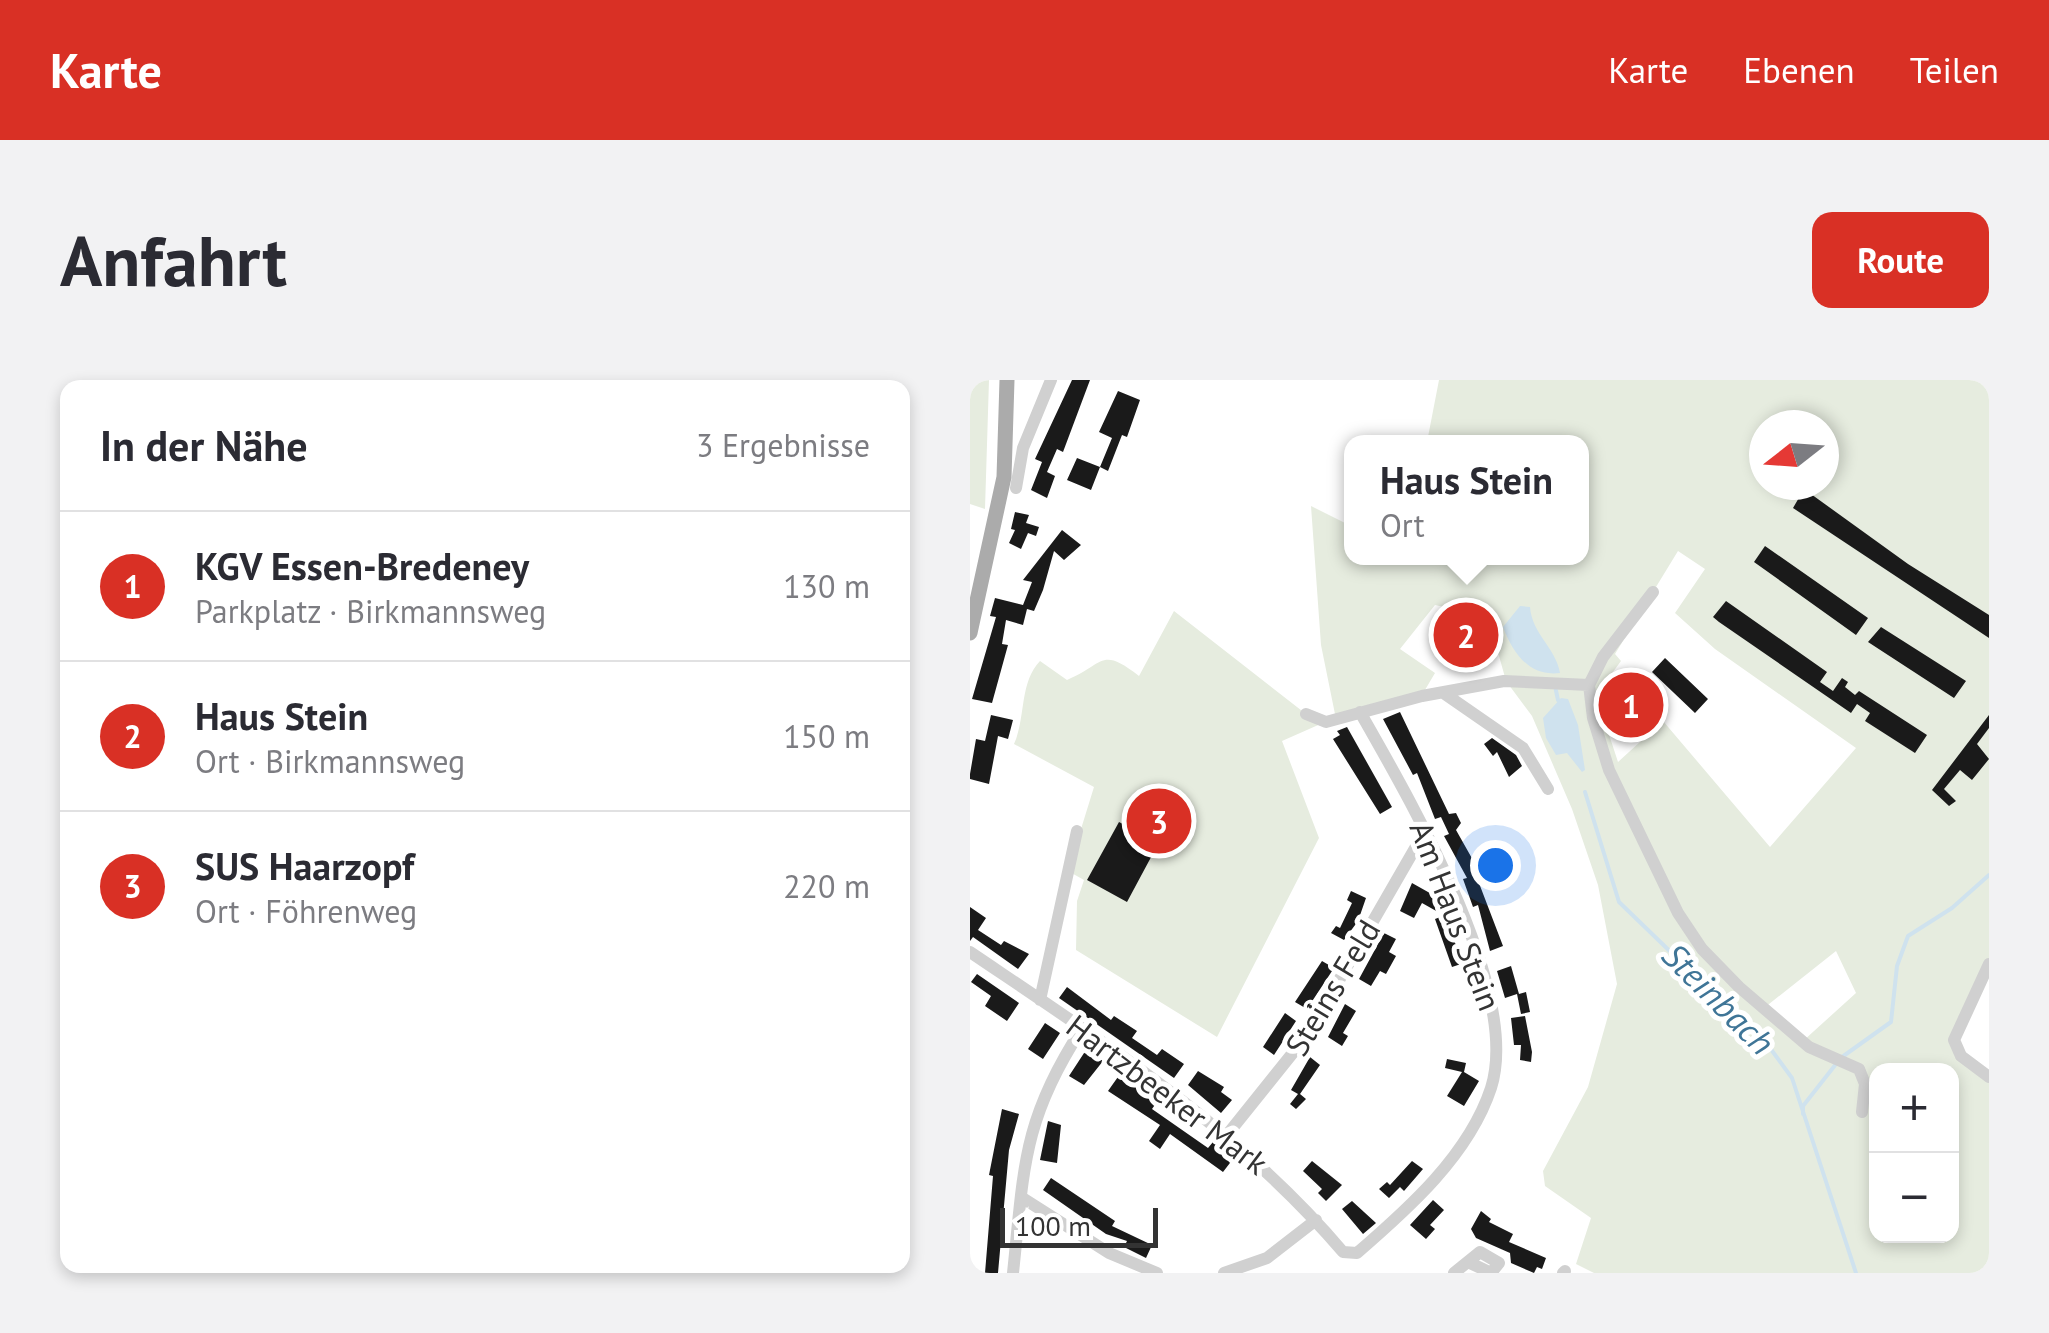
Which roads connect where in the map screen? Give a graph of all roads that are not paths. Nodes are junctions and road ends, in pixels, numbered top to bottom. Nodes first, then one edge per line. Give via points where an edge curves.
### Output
1 (1007, 380) edge
2 (1045, 387) edge
3 (1016, 488) dead end
4 (1653, 592) dead end
5 (970, 632) edge
6 (1589, 685) junction
7 (1445, 694) junction
8 (1360, 712) junction
9 (1306, 714) dead end
10 (1548, 789) dead end
11 (1077, 831) dead end
12 (1425, 831) junction
13 (970, 952) edge
14 (1989, 964) edge
15 (1040, 1000) junction
16 (1082, 1030) junction
17 (1989, 1077) edge
18 (1862, 1112) dead end
19 (1227, 1135) junction
20 (1021, 1197) junction
21 (1316, 1220) junction
22 (1348, 1255) joint
23 (1503, 1271) edge
24 (1013, 1273) edge
25 (1157, 1273) edge
26 (1224, 1273) edge
27 (1454, 1273) edge

1 - 5 main road via 1004,476
2 - 3 street
4 - 6 street
6 - 7 street via 1504,680
6 - 18 street via 1609,770 1678,913 1738,987 1801,1041 1859,1068
7 - 8 street
7 - 10 street via 1523,748
8 - 9 street via 1326,722
8 - 12 street, Am Haus Stein
11 - 15 street
12 - 19 street, Steins Feld via 1326,1006
12 - 22 street, Am Haus Stein via 1492,1004 1494,1076 1473,1125 1426,1190
13 - 15 street, Hartzbeeker Mark
14 - 17 street via 1954,1040 1961,1056
15 - 16 street, Hartzbeeker Mark
16 - 19 street, Hartzbeeker Mark
16 - 20 street via 1037,1108
19 - 21 street, Hartzbeeker Mark
20 - 24 street
20 - 25 street via 1109,1254
21 - 22 street, Hartzbeeker Mark
21 - 26 street via 1267,1258
23 - 27 street via 1497,1258 1480,1252

